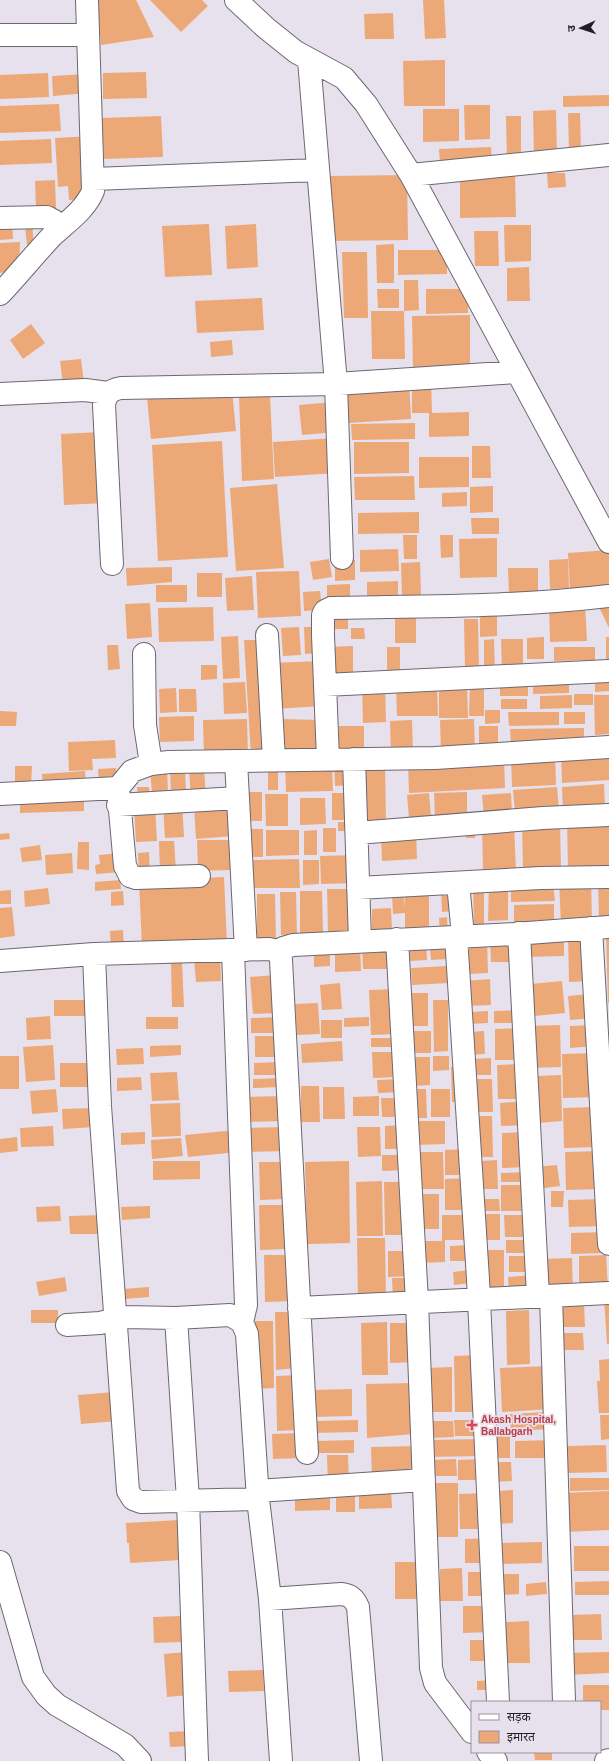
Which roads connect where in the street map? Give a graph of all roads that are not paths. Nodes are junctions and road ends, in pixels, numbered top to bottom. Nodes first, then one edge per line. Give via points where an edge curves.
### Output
1 (87, 0) edge
2 (236, 0) edge
3 (0, 35) edge
4 (87, 35) junction
5 (309, 60) junction
6 (609, 155) edge
7 (317, 170) junction
8 (411, 175) junction
9 (94, 179) junction
10 (0, 218) edge
11 (63, 226) junction
12 (0, 294) edge
13 (517, 372) junction
14 (336, 384) junction
15 (108, 392) junction
16 (0, 394) edge
17 (609, 542) edge
18 (342, 558) dead end
19 (112, 564) dead end
20 (609, 596) edge
21 (267, 635) dead end
22 (144, 654) dead end
23 (609, 671) edge
24 (325, 685) junction
25 (609, 747) edge
26 (328, 759) junction
27 (354, 759) junction
28 (274, 760) junction
29 (236, 761) junction
30 (151, 764) junction
31 (0, 794) edge
32 (118, 797) junction
33 (238, 798) junction
34 (609, 815) edge
35 (357, 833) junction
36 (198, 876) dead end
37 (609, 877) edge
38 (458, 883) junction
39 (358, 888) junction
40 (600, 927) edge
41 (519, 933) junction
42 (460, 936) junction
43 (397, 939) junction
44 (360, 941) junction
45 (239, 951) junction
46 (278, 952) junction
47 (94, 954) junction
48 (0, 961) edge
49 (609, 1244) edge
50 (609, 1293) edge
51 (544, 1296) junction
52 (478, 1299) junction
53 (417, 1302) junction
54 (299, 1308) junction
55 (176, 1318) junction
56 (115, 1319) junction
57 (242, 1322) junction
58 (67, 1325) dead end
59 (307, 1453) dead end
60 (424, 1480) junction
61 (257, 1495) junction
62 (188, 1500) junction
63 (0, 1562) edge
64 (270, 1599) junction
65 (498, 1701) edge
66 (564, 1701) edge
67 (471, 1731) edge
68 (489, 1753) edge
69 (140, 1761) edge
70 (196, 1761) edge
71 (281, 1761) edge
72 (370, 1761) edge
73 (496, 1761) edge

1 - 4 street
2 - 5 street via 266,28
3 - 4 street
4 - 9 street
5 - 7 street
5 - 8 street via 337,73 354,89 380,124
6 - 8 street
7 - 9 street
7 - 14 street
8 - 13 street
9 - 11 street via 91,195 76,215
10 - 11 street via 47,217
11 - 12 street
13 - 14 street
13 - 17 street
14 - 15 street via 121,388
14 - 18 street
15 - 16 street via 85,390
15 - 19 street via 104,405
20 - 24 street via 475,605 331,608 322,615
21 - 28 street
22 - 30 street via 144,725
23 - 24 street
24 - 26 street
25 - 27 street via 469,756
26 - 27 street
26 - 28 street
27 - 35 street
28 - 29 street
29 - 30 street
29 - 33 street
30 - 32 street via 132,771
31 - 32 street
32 - 33 street
32 - 36 street via 125,866 130,876
33 - 45 street
34 - 35 street
35 - 39 street
37 - 38 street
38 - 39 street
38 - 42 street
39 - 44 street
40 - 41 street
40 - 49 street
41 - 42 street
41 - 51 street
42 - 43 street
42 - 52 street
43 - 44 street
43 - 53 street
44 - 46 street via 293,945
45 - 46 street
45 - 47 street
45 - 57 street via 246,1305
46 - 54 street via 281,960
47 - 48 street
47 - 56 street via 100,1106
50 - 51 street
51 - 52 street
51 - 66 street
52 - 53 street
52 - 65 street
53 - 54 street
53 - 60 street
54 - 59 street
55 - 56 street
55 - 57 street via 230,1316
55 - 62 street
56 - 58 street via 100,1324
56 - 62 street via 129,1496 141,1502
57 - 61 street via 247,1334
60 - 61 street
60 - 67 street via 432,1672 435,1683
61 - 62 street
61 - 64 street
62 - 70 street
63 - 69 street via 33,1677 46,1696 125,1745
64 - 71 street
64 - 72 street via 341,1594 349,1595 355,1600 358,1607
68 - 73 street

